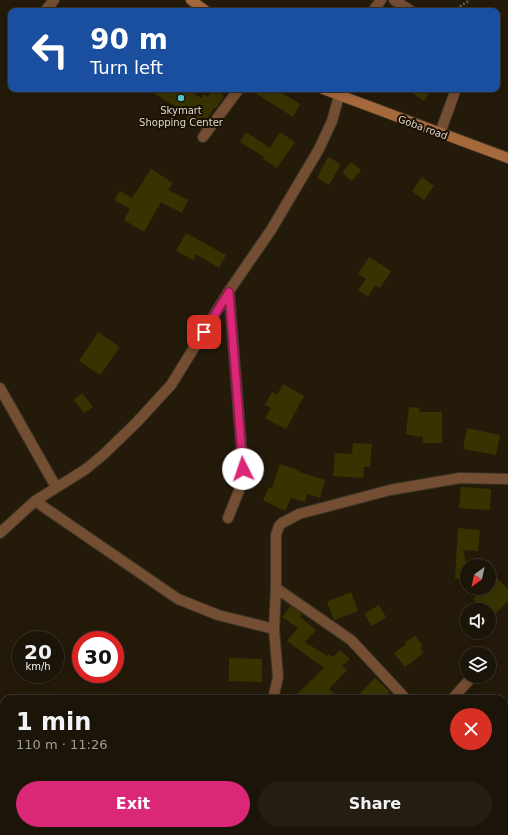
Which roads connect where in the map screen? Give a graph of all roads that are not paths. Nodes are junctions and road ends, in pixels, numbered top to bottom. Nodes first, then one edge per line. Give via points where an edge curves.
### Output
1 (54, 0) edge
2 (191, 0) edge
3 (394, 0) edge
4 (47, 8) edge
5 (202, 8) edge
6 (406, 8) edge
7 (237, 92) edge
8 (339, 92) edge
9 (455, 92) edge
10 (440, 133) junction
11 (203, 137) dead end
12 (508, 158) edge
13 (229, 292) junction
14 (0, 388) edge
15 (508, 479) edge
16 (56, 487) junction
17 (35, 501) junction
18 (228, 518) dead end
19 (0, 533) edge
20 (276, 588) junction
21 (274, 629) junction
22 (467, 683) edge
23 (274, 695) edge
24 (402, 695) edge
25 (456, 695) edge

1 - 4 street
2 - 5 main road
3 - 6 street
7 - 11 street
8 - 10 main road, Goba road
8 - 13 street via 332,121 319,149 271,230
9 - 10 street
10 - 12 main road, Goba road
13 - 16 street via 180,373 161,398 104,454 86,469
13 - 18 street via 243,469 242,483
14 - 16 street
15 - 20 street via 460,478 390,490 285,520 276,534
16 - 17 street
17 - 19 street
17 - 21 street via 178,599 218,615
20 - 21 street
20 - 24 street via 351,640
21 - 23 street via 278,677
22 - 25 street

